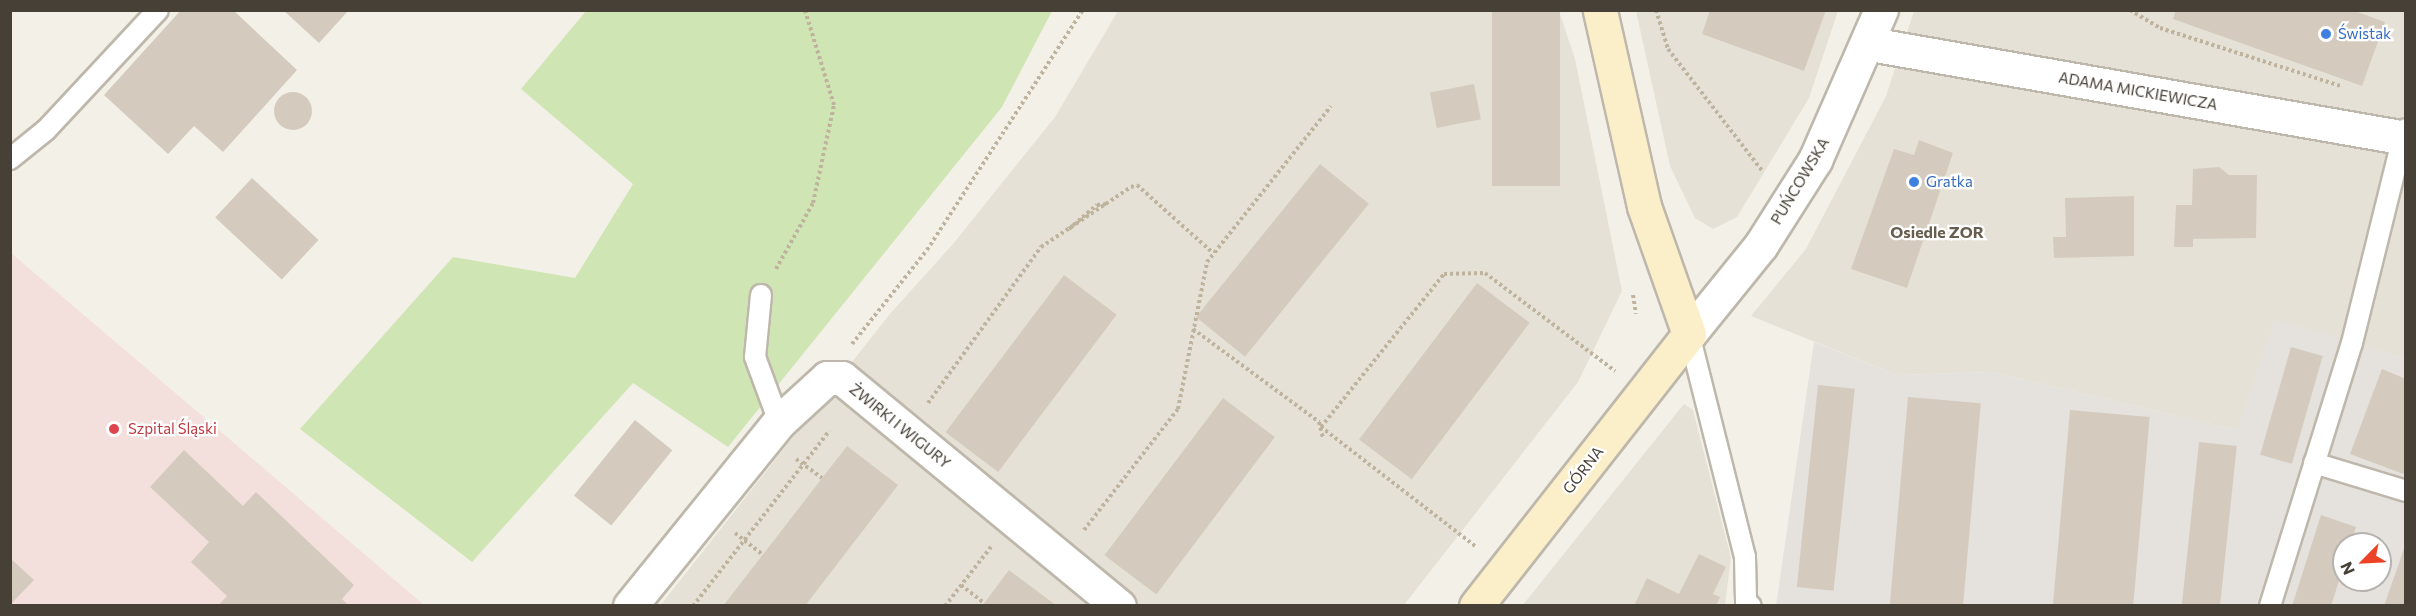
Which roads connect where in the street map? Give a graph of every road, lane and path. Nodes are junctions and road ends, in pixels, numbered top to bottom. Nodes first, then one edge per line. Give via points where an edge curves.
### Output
1 (158, 10) edge
2 (805, 10) edge
3 (1083, 10) edge
4 (1600, 10) edge
5 (1656, 10) edge
6 (1881, 10) edge
7 (2130, 10) edge
8 (1870, 44) junction
9 (2350, 89) dead end
10 (1331, 105) dead end
11 (2404, 134) edge
12 (10, 159) edge
13 (1771, 182) dead end
14 (1213, 254) junction
15 (761, 295) joint
16 (879, 307) dead end
17 (1193, 329) junction
18 (1689, 334) junction
19 (1623, 377) dead end
20 (924, 408) dead end
21 (778, 422) junction
22 (1321, 427) junction
23 (830, 428) dead end
24 (1323, 438) dead end
25 (2314, 463) junction
26 (2406, 491) edge
27 (1081, 534) dead end
28 (997, 540) dead end
29 (1484, 552) dead end
30 (961, 585) junction
31 (984, 603) dead end
32 (630, 606) edge
33 (693, 606) edge
34 (945, 606) edge
35 (1119, 606) edge
36 (1476, 606) edge
37 (1751, 606) edge
38 (2270, 606) edge

1 - 12 lane via 46,130
2 - 15 path via 834,105 813,203
3 - 16 path via 927,250 890,301
4 - 18 street via 1644,206
5 - 13 path via 1668,49
6 - 8 street, PUŃCOWSKA
7 - 9 path via 2160,28
8 - 11 street, ADAMA MICKIEWICZA
8 - 18 street, PUŃCOWSKA via 1815,160 1761,245
10 - 14 path
11 - 25 lane via 2352,343
14 - 17 path
14 - 20 path via 1137,185 1041,247
15 - 21 lane via 755,357
17 - 22 path via 1253,370
17 - 27 path via 1178,409
18 - 36 street, GÓRNA
18 - 37 lane via 1745,557 1746,602
19 - 22 path via 1485,273 1444,274
21 - 32 street, ŻWIRKI I WIGURY
21 - 35 street, ŻWIRKI I WIGURY via 827,378 842,378
22 - 24 path
22 - 29 path
23 - 33 path
25 - 26 lane
25 - 38 lane
28 - 30 path
30 - 31 path
30 - 34 path

